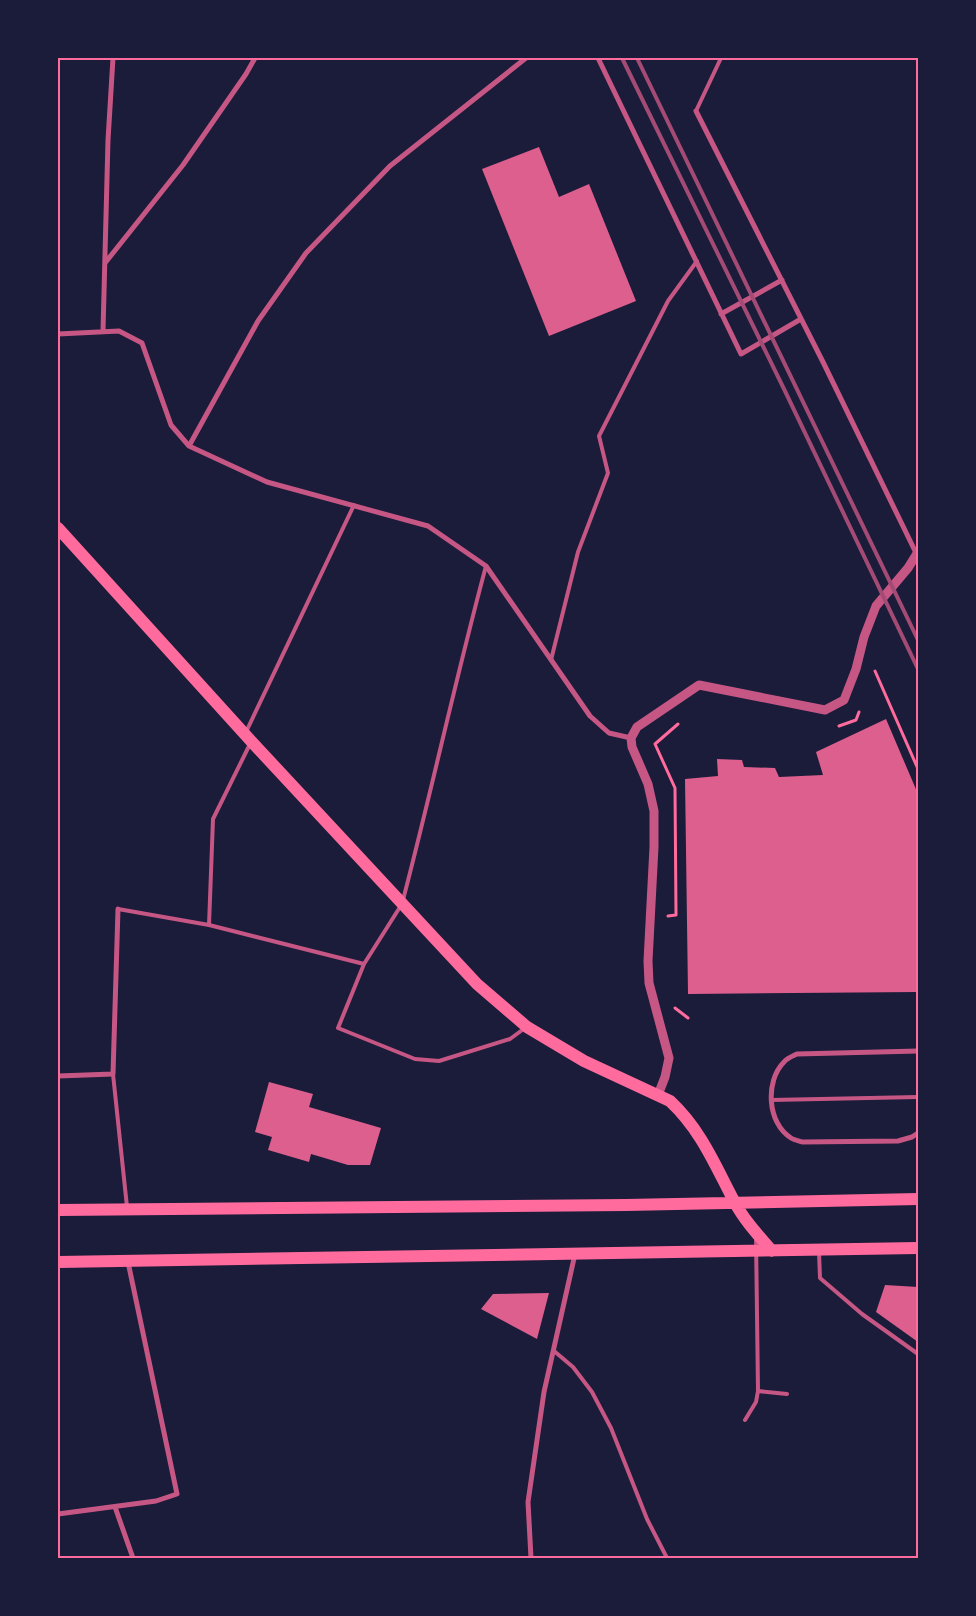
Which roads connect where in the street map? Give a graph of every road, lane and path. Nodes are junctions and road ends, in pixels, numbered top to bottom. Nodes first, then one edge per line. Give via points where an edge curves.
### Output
1 (113, 58) edge
2 (255, 58) edge
3 (526, 58) edge
4 (598, 58) edge
5 (721, 58) edge
6 (696, 111) joint
7 (696, 261) junction
8 (105, 263) junction
9 (782, 280) junction
10 (721, 314) junction
11 (801, 319) junction
12 (103, 331) junction
13 (58, 334) edge
14 (189, 446) junction
15 (354, 505) junction
16 (58, 528) edge
17 (918, 555) edge
18 (486, 566) junction
19 (551, 660) junction
20 (871, 677) dead end
21 (859, 711) dead end
22 (684, 720) dead end
23 (834, 728) dead end
24 (248, 738) junction
25 (631, 738) junction
26 (918, 769) edge
27 (402, 903) junction
28 (118, 909) joint
29 (666, 917) dead end
30 (209, 925) junction
31 (364, 964) junction
32 (672, 1007) dead end
33 (688, 1018) dead end
34 (527, 1027) junction
35 (918, 1051) edge
36 (112, 1074) junction
37 (58, 1076) edge
38 (658, 1095) junction
39 (918, 1097) edge
40 (771, 1100) junction
41 (918, 1133) edge
42 (918, 1199) edge
43 (735, 1202) junction
44 (58, 1210) edge
45 (127, 1210) junction
46 (756, 1234) junction
47 (918, 1248) edge
48 (819, 1250) junction
49 (756, 1251) junction
50 (772, 1251) junction
51 (575, 1253) junction
52 (128, 1261) junction
53 (58, 1262) edge
54 (554, 1351) junction
55 (918, 1354) edge
56 (758, 1391) junction
57 (786, 1394) dead end
58 (745, 1420) dead end
59 (115, 1507) junction
60 (58, 1514) edge
61 (133, 1558) edge
62 (531, 1558) edge
63 (667, 1558) edge

1 - 8 street
2 - 8 street via 183,165
3 - 14 street via 390,166 306,253 258,321
4 - 7 street
5 - 6 lane
6 - 9 street
7 - 10 street
7 - 19 lane via 668,301 599,436 608,473 578,552
8 - 12 street
9 - 10 street
9 - 11 street
10 - 11 street via 741,354
11 - 17 street
12 - 13 street
12 - 14 street via 119,331 142,344 170,425
14 - 15 street via 267,482
15 - 18 street via 428,526
15 - 24 lane
16 - 24 main road
17 - 25 street via 876,606 844,700 825,710 699,685 637,727
18 - 19 street
18 - 27 lane
19 - 25 street via 590,716 609,733
20 - 26 path via 874,669
21 - 23 path via 856,720
22 - 29 path via 655,744 675,788 676,915
24 - 27 main road
24 - 30 lane via 213,819
25 - 38 street via 654,811 649,983 669,1058
27 - 31 lane
27 - 34 main road via 477,984
28 - 30 lane
28 - 36 street
30 - 31 lane
31 - 34 lane via 338,1028 415,1059 439,1062 510,1039
32 - 33 path
34 - 38 main road via 584,1061
35 - 40 street via 797,1054 785,1060 776,1072
36 - 37 street
36 - 45 lane
38 - 43 main road via 670,1101 691,1123
39 - 40 lane
40 - 41 street via 772,1112 781,1128 791,1138 802,1142 898,1141
42 - 43 main road
43 - 45 main road
43 - 46 main road
44 - 45 main road
46 - 49 lane
46 - 50 main road
47 - 48 main road
48 - 50 main road
48 - 55 lane via 820,1278 862,1314
49 - 50 main road
49 - 51 main road
49 - 56 lane
51 - 52 main road
51 - 54 street
52 - 53 main road
52 - 59 street via 177,1494 156,1501
54 - 62 street via 544,1392 528,1502
54 - 63 lane via 574,1367 592,1392
56 - 57 lane
56 - 58 lane via 756,1402
59 - 60 street
59 - 61 street

